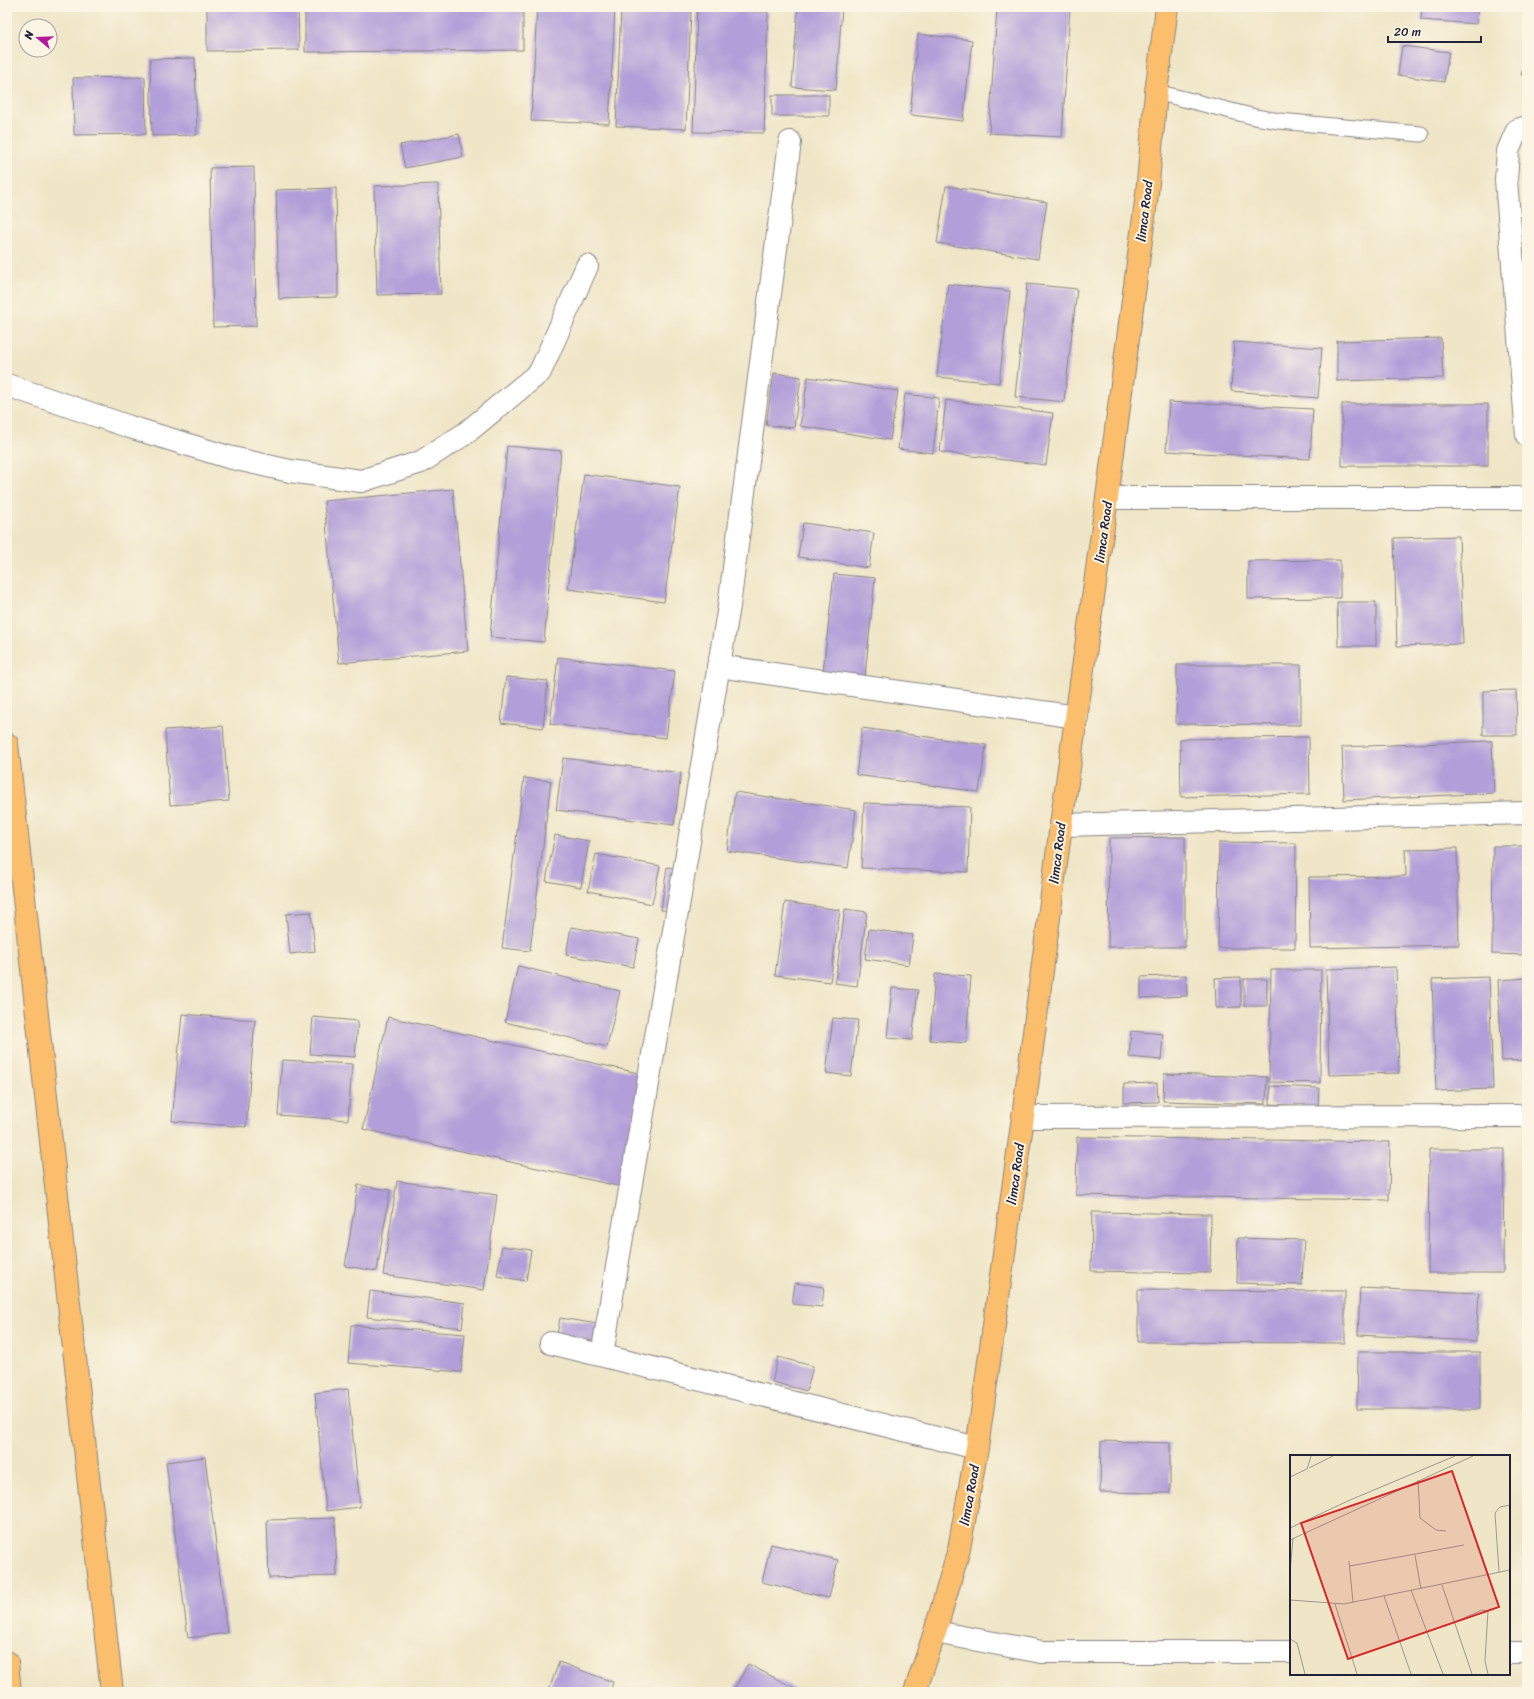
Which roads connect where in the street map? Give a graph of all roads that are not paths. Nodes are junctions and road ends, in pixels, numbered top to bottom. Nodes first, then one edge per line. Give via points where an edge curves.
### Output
1 (1167, 7) edge
2 (1156, 92) junction
3 (1527, 127) edge
4 (1421, 134) dead end
5 (790, 142) dead end
6 (586, 266) dead end
7 (7, 385) edge
8 (1527, 435) edge
9 (1107, 498) junction
10 (1527, 498) edge
11 (718, 666) junction
12 (1076, 717) junction
13 (7, 744) edge
14 (1527, 813) edge
15 (1061, 825) junction
16 (1527, 1116) edge
17 (1023, 1117) junction
18 (551, 1343) dead end
19 (602, 1356) junction
20 (977, 1448) junction
21 (935, 1632) junction
22 (1290, 1652) edge
23 (1510, 1653) edge
24 (1527, 1653) edge
25 (7, 1662) edge
26 (10, 1692) edge
27 (112, 1692) edge
28 (915, 1692) edge

1 - 2 main road, limca Road
2 - 4 lane via 1255,117
2 - 9 main road, limca Road via 1147,194
3 - 8 street via 1517,130 1508,151 1506,180
5 - 11 street via 729,606
6 - 7 street via 540,372 466,433 421,462 361,481 290,471 228,457 130,428
9 - 10 street
9 - 12 main road, limca Road
11 - 12 street
11 - 19 street
12 - 15 main road, limca Road
13 - 27 main road
14 - 15 street
15 - 17 main road, limca Road
16 - 17 street
17 - 20 main road, limca Road
18 - 19 street
19 - 20 street
20 - 21 main road, limca Road via 959,1549
21 - 22 street via 1042,1652
21 - 28 main road, limca Road
23 - 24 street
25 - 26 main road

